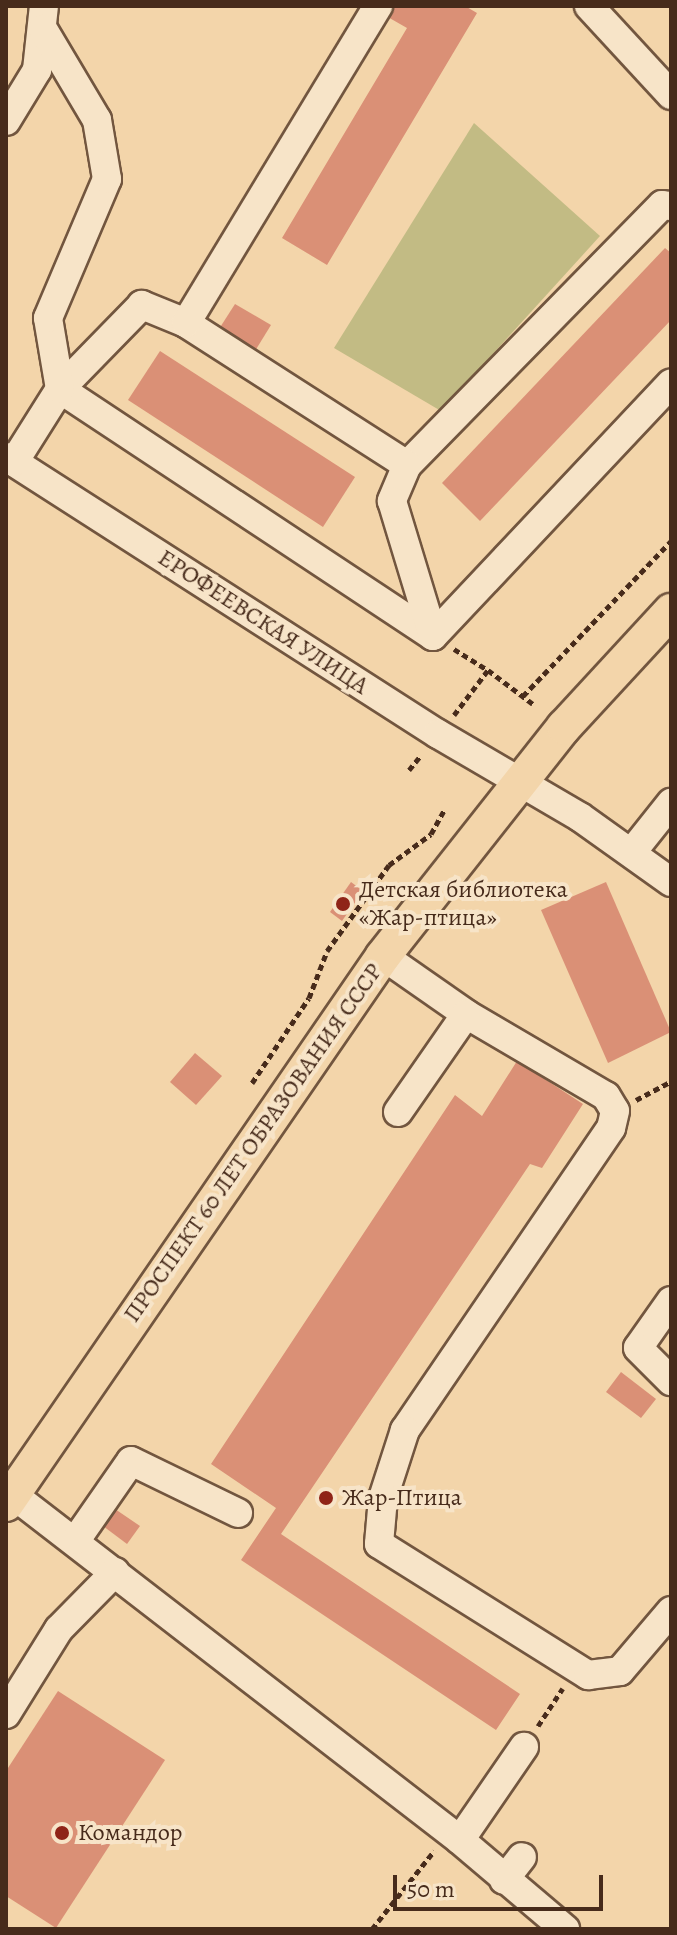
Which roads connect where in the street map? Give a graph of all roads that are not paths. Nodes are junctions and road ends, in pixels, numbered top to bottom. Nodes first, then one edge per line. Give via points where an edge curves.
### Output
1 (378, 6) edge
2 (589, 6) edge
3 (44, 17) edge
4 (671, 95) edge
5 (6, 121) edge
6 (671, 206) edge
7 (186, 323) junction
8 (671, 383) edge
9 (60, 389) junction
10 (10, 460) edge
11 (407, 465) junction
12 (671, 611) edge
13 (433, 636) junction
14 (523, 782) junction
15 (671, 803) edge
16 (632, 852) junction
17 (671, 882) edge
18 (383, 956) junction
19 (466, 1014) junction
20 (398, 1112) dead end
21 (671, 1301) edge
22 (671, 1381) edge
23 (12, 1483) edge
24 (238, 1513) dead end
25 (76, 1540) junction
26 (115, 1572) junction
27 (671, 1611) edge
28 (6, 1714) edge
29 (524, 1747) road end
30 (454, 1836) junction
31 (522, 1857) dead end
32 (504, 1880) junction
33 (565, 1929) edge

1 - 7 street
2 - 4 street
3 - 5 street via 37,70
3 - 9 street via 97,120 107,179 48,318
6 - 11 street via 662,205
7 - 9 street via 142,305
7 - 11 street
8 - 13 street
9 - 10 street
9 - 13 street
10 - 14 street, ЕРОФЕЕВСКАЯ УЛИЦА via 438,734
11 - 13 street via 392,501
12 - 14 main road, ПРОСПЕКТ 60 ЛЕТ ОБРАЗОВАНИЯ СССР via 564,727
14 - 16 street, ЕРОФЕЕВСКАЯ УЛИЦА
14 - 18 main road, ПРОСПЕКТ 60 ЛЕТ ОБРАЗОВАНИЯ СССР
15 - 16 street
16 - 17 street, ЕРОФЕЕВСКАЯ УЛИЦА
18 - 19 street
18 - 23 main road, ПРОСПЕКТ 60 ЛЕТ ОБРАЗОВАНИЯ СССР
19 - 20 street
19 - 27 street via 606,1096 615,1111 611,1128 405,1430 383,1498 379,1544 575,1670 604,1676 620,1671
21 - 22 street via 638,1348
23 - 25 street
24 - 25 street via 131,1461
25 - 26 street
26 - 28 street via 59,1629
26 - 30 street
29 - 30 street
30 - 32 street
31 - 32 street
32 - 33 street

